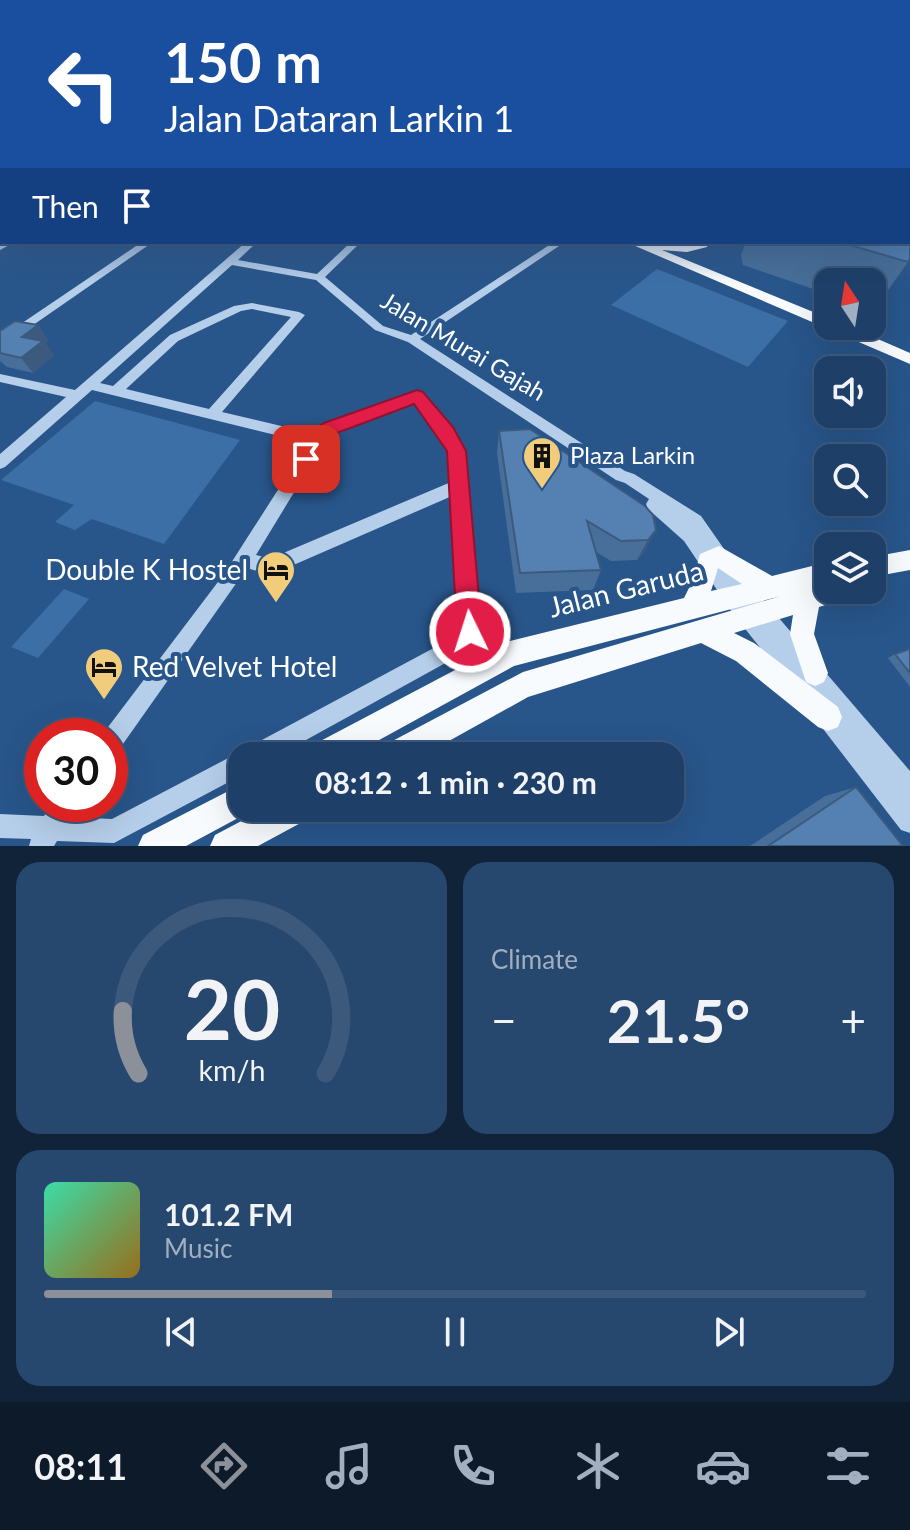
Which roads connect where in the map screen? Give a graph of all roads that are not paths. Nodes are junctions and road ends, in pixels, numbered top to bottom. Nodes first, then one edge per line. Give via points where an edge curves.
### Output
1 (145, 244) edge
2 (250, 244) edge
3 (354, 244) edge
4 (557, 244) edge
5 (638, 244) edge
6 (650, 244) edge
7 (656, 244) edge
8 (707, 244) edge
9 (229, 261) junction
10 (685, 261) junction
11 (719, 273) junction
12 (319, 277) junction
13 (814, 310) edge
14 (814, 317) edge
15 (412, 339) junction
16 (886, 339) edge
17 (867, 340) edge
18 (0, 344) edge
19 (910, 349) edge
20 (910, 359) edge
21 (0, 378) edge
22 (89, 385) junction
23 (116, 391) junction
24 (76, 395) junction
25 (212, 414) junction
26 (317, 440) junction
27 (0, 463) edge
28 (460, 485) junction
29 (243, 559) junction
30 (714, 559) junction
31 (814, 576) edge
32 (772, 587) junction
33 (814, 598) edge
34 (808, 600) junction
35 (747, 605) junction
36 (697, 618) junction
37 (465, 642) junction
38 (476, 672) junction
39 (815, 673) junction
40 (828, 717) junction
41 (128, 718) edge
42 (281, 742) edge
43 (347, 742) edge
44 (419, 742) edge
45 (228, 770) edge
46 (910, 789) edge
47 (228, 806) edge
48 (910, 821) edge
49 (271, 822) edge
50 (0, 826) edge
51 (45, 837) edge
52 (154, 846) edge
53 (226, 846) edge

1 - 18 street
2 - 9 street
3 - 12 street
4 - 15 street
5 - 10 main road
6 - 10 main road
7 - 8 main road
8 - 10 main road
8 - 11 main road via 706,262
9 - 12 street
9 - 22 street
10 - 11 main road
10 - 14 main road
11 - 13 main road
12 - 15 street, Jalan Murai Gajah via 379,328
15 - 30 street, Jalan Murai Gajah via 621,476 683,510 695,521
16 - 19 main road
17 - 20 main road
21 - 24 street
22 - 23 street
22 - 24 street
23 - 25 street
23 - 25 street via 174,338 238,308 299,315
24 - 27 street
25 - 26 street
26 - 28 street via 331,428 417,396 454,445
26 - 29 street
28 - 29 street via 282,562 264,565
28 - 37 street via 470,632
29 - 41 street
30 - 32 main road
30 - 35 street, Jalan Murai Gajah
30 - 36 main road
31 - 32 main road, Jalan Garuda
32 - 35 main road, Jalan Garuda
33 - 34 main road, Jalan Garuda
34 - 35 main road, Jalan Garuda
34 - 39 main road via 802,634
35 - 36 main road, Jalan Garuda
35 - 39 street
35 - 40 street
36 - 38 main road, Jalan Garuda via 510,654
36 - 40 main road
36 - 44 main road, Jalan Garuda via 523,685
37 - 38 street
37 - 42 street
38 - 43 main road, Jalan Garuda
39 - 46 street
40 - 48 street
45 - 51 street via 114,831
47 - 52 main road
49 - 53 main road
50 - 51 street

